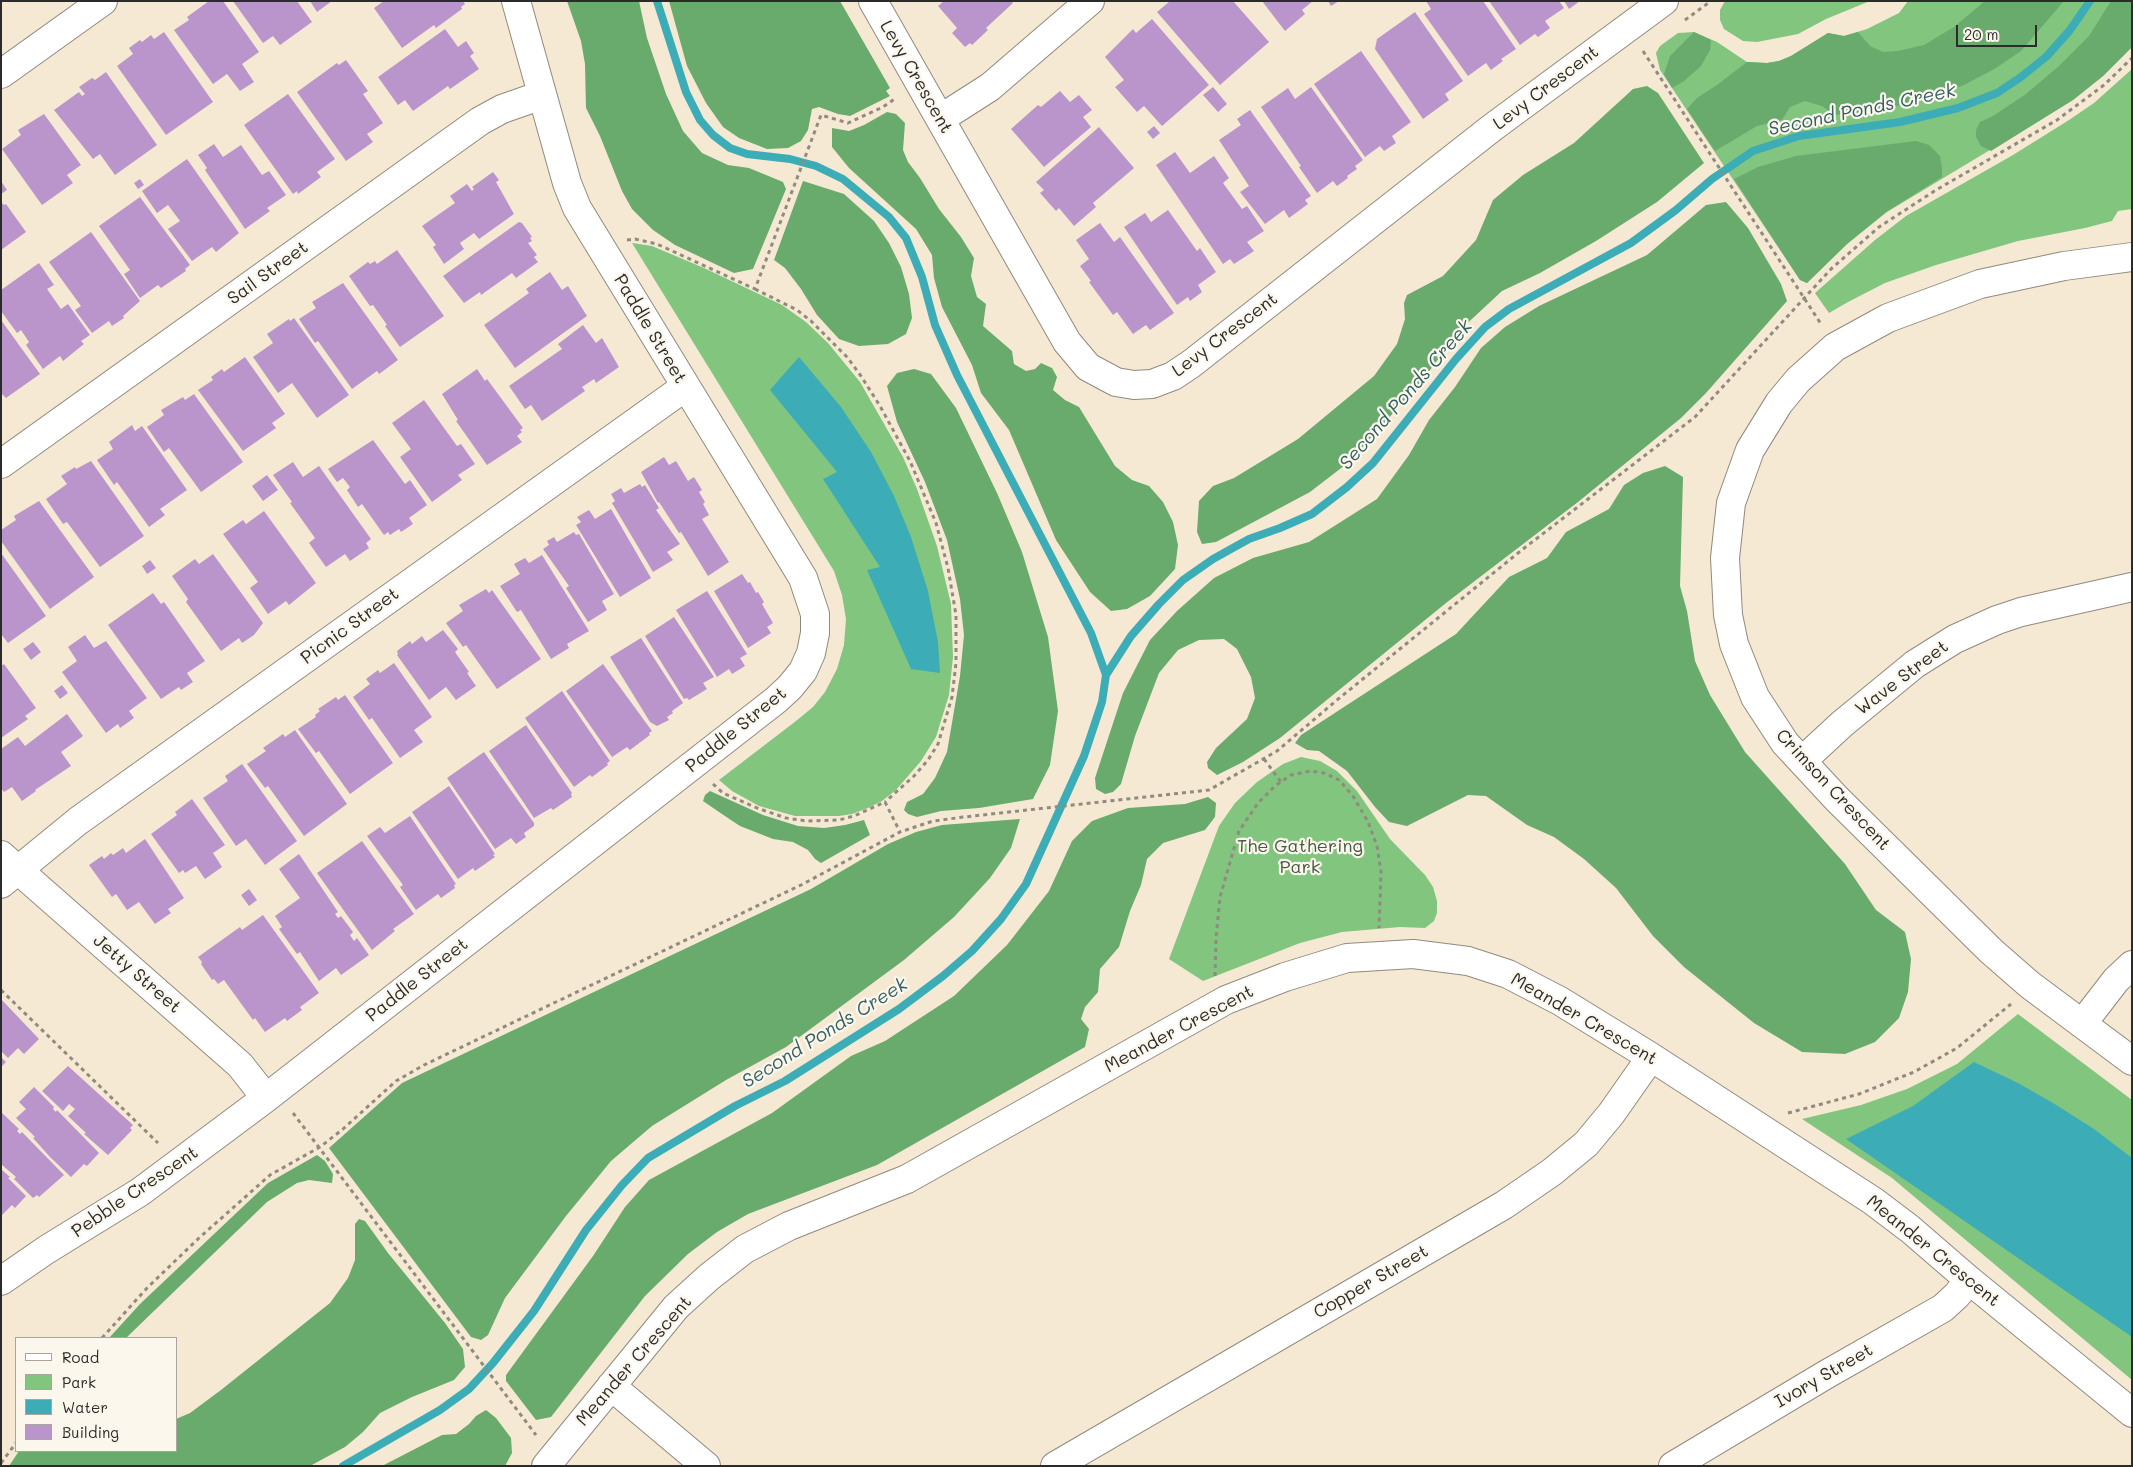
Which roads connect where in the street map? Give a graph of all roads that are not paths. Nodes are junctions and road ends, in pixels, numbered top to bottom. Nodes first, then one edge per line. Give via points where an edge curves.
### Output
1 (103, 1) edge
2 (516, 1) edge
3 (873, 1) edge
4 (1090, 1) edge
5 (1664, 1) edge
6 (1, 74) edge
7 (542, 95) junction
8 (940, 119) junction
9 (2132, 257) edge
10 (685, 387) junction
11 (1, 464) edge
12 (2132, 587) edge
13 (1802, 761) junction
14 (7, 870) edge
15 (2132, 965) edge
16 (2082, 1024) junction
17 (1651, 1057) junction
18 (2132, 1062) edge
19 (266, 1098) junction
20 (1969, 1280) junction
21 (1, 1281) edge
22 (610, 1386) junction
23 (2132, 1413) edge
24 (546, 1466) edge
25 (706, 1466) edge
26 (1055, 1466) edge
27 (1673, 1466) edge

1 - 6 street
2 - 7 street, Paddle Street
3 - 8 street, Levy Crescent
4 - 8 street via 990,87
5 - 8 street, Levy Crescent via 1493,127 1191,364 1152,384 1116,382 1088,367 1077,356
7 - 10 street, Paddle Street via 577,208
7 - 11 street, Sail Street via 480,121
9 - 13 street, Crimson Crescent via 2064,266 1980,284 1888,318 1863,330 1821,358 1779,402 1763,426 1743,467 1731,503 1725,558 1728,615 1734,644 1755,697 1770,722
10 - 14 street, Picnic Street
10 - 19 street, Paddle Street via 803,578 815,614 816,633 803,671 776,700
12 - 13 street, Wave Street via 2021,612 1954,639 1916,664
13 - 16 street, Crimson Crescent via 1991,951
14 - 19 street, Jetty Street via 240,1065
15 - 16 street via 2116,980
16 - 18 street, Crimson Crescent
17 - 20 street, Meander Crescent via 1873,1201 1910,1228
17 - 22 street, Meander Crescent via 1560,1001 1508,974 1468,961 1413,954 1347,958 1285,977 1226,1000 907,1179 789,1226 745,1249 676,1308
17 - 26 street, Copper Street via 1586,1144 1504,1205
19 - 21 street, Pebble Crescent via 140,1192
20 - 23 street, Meander Crescent
20 - 27 street, Ivory Street via 1943,1308
22 - 24 street, Meander Crescent
22 - 25 street

